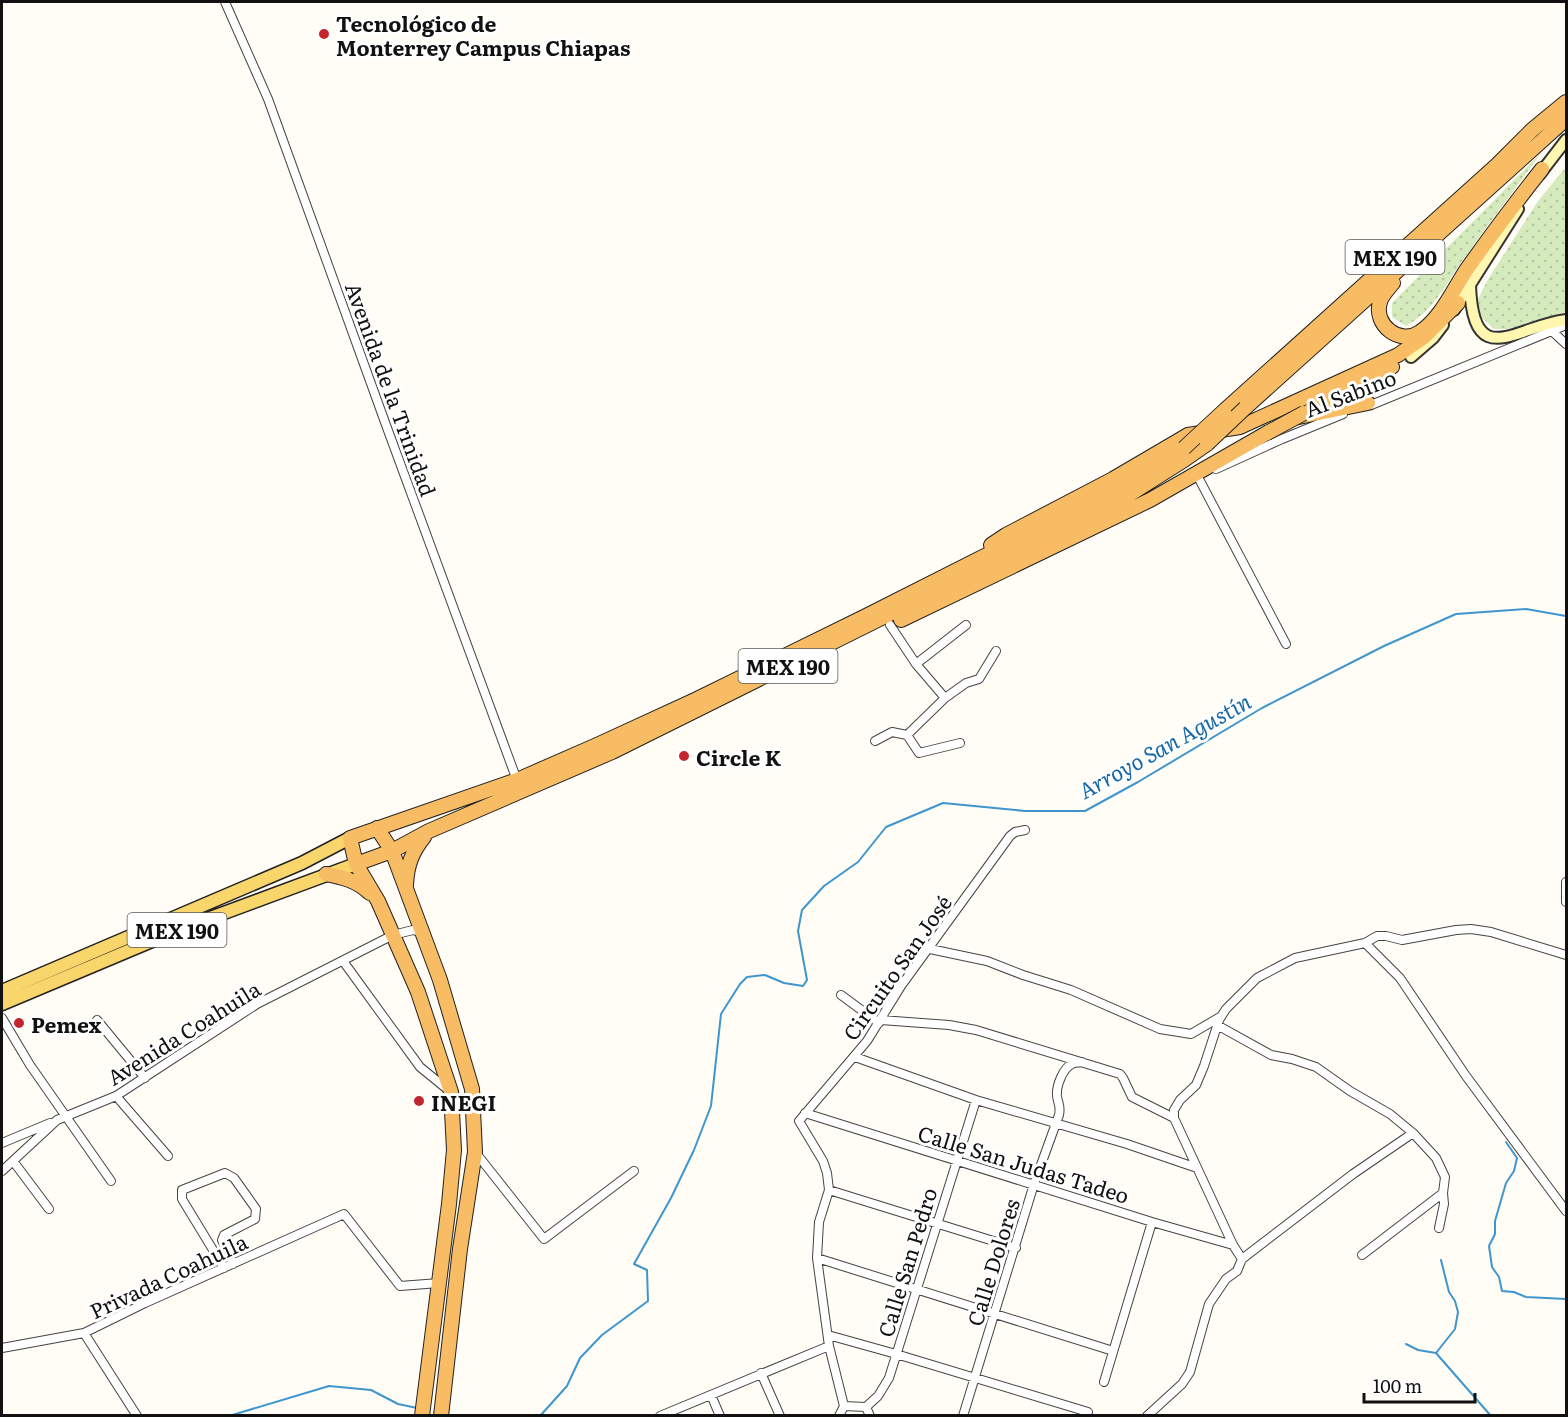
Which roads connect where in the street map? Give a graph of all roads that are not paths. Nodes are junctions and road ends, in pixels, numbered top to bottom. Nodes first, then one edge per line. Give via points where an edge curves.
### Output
1 (225, 2) edge
2 (1566, 102) edge
3 (1566, 119) edge
4 (1566, 140) edge
5 (1542, 169) junction
6 (1416, 255) junction
7 (1470, 284) junction
8 (1458, 303) junction
9 (1566, 320) edge
10 (1566, 325) edge
11 (1552, 331) junction
12 (1566, 344) edge
13 (1411, 357) joint
14 (1368, 403) junction
15 (1239, 426) junction
16 (1198, 477) junction
17 (1150, 500) junction
18 (953, 572) junction
19 (890, 625) junction
20 (966, 625) dead end
21 (867, 627) junction
22 (1286, 644) dead end
23 (996, 651) dead end
24 (916, 664) junction
25 (945, 699) junction
26 (907, 735) junction
27 (875, 741) dead end
28 (960, 743) dead end
29 (519, 785) junction
30 (377, 828) junction
31 (1025, 830) dead end
32 (429, 831) junction
33 (350, 838) junction
34 (392, 851) junction
35 (356, 864) junction
36 (326, 874) junction
37 (1566, 882) edge
38 (406, 890) junction
39 (378, 901) junction
40 (1566, 902) edge
41 (422, 932) junction
42 (393, 935) junction
43 (1365, 943) junction
44 (930, 949) junction
45 (1566, 955) edge
46 (343, 961) junction
47 (2, 991) edge
48 (841, 995) dead end
49 (2, 1004) edge
50 (2, 1018) edge
51 (97, 1020) dead end
52 (1219, 1021) junction
53 (880, 1022) junction
54 (855, 1057) junction
55 (1082, 1062) junction
56 (145, 1078) junction
57 (451, 1092) junction
58 (116, 1096) junction
59 (976, 1100) junction
60 (805, 1113) junction
61 (68, 1117) junction
62 (1174, 1118) junction
63 (57, 1120) junction
64 (1055, 1122) junction
65 (1413, 1133) junction
66 (2, 1143) edge
67 (475, 1152) junction
68 (168, 1156) dead end
69 (957, 1160) junction
70 (13, 1161) junction
71 (1197, 1168) junction
72 (2, 1171) edge
73 (634, 1171) dead end
74 (111, 1181) dead end
75 (1034, 1184) junction
76 (829, 1190) junction
77 (1443, 1193) junction
78 (49, 1209) dead end
79 (1566, 1211) edge
80 (1152, 1222) junction
81 (937, 1223) junction
82 (1439, 1228) dead end
83 (1233, 1245) junction
84 (1016, 1248) junction
85 (1362, 1255) dead end
86 (817, 1258) junction
87 (1242, 1259) junction
88 (233, 1264) junction
89 (224, 1268) junction
90 (439, 1283) junction
91 (916, 1288) junction
92 (996, 1314) junction
93 (84, 1334) junction
94 (828, 1335) junction
95 (830, 1346) junction
96 (2, 1348) edge
97 (1113, 1351) junction
98 (896, 1354) junction
99 (761, 1373) junction
100 (974, 1379) junction
101 (1104, 1382) dead end
102 (711, 1395) junction
103 (844, 1406) junction
104 (866, 1407) junction
105 (1088, 1412) dead end
106 (660, 1415) edge
107 (137, 1416) edge
108 (422, 1416) edge
109 (441, 1416) edge
110 (720, 1416) edge
111 (780, 1416) edge
112 (839, 1416) edge
113 (870, 1416) edge
114 (963, 1416) edge
115 (1147, 1416) edge

1 - 29 street, Avenida de la Trinidad via 268,99
2 - 18 highway, MEX 190, bridge via 1184,448 1119,488
3 - 6 highway, MEX 190
4 - 5 main road, MEX 190
5 - 6 highway via 1441,309 1420,332 1402,337 1383,323 1380,302
5 - 7 main road, MEX 190
6 - 21 highway, MEX 190, bridge via 1207,444 1184,460 1126,496
7 - 8 main road, MEX 190
7 - 9 main road via 1474,321 1491,337 1505,339
8 - 13 main road, MEX 190 via 1433,338
8 - 15 highway via 1425,337 1405,351
10 - 11 street, Al Sabino
11 - 12 street
11 - 14 street, Al Sabino
13 - 17 highway, MEX 190, bridge
14 - 15 highway
14 - 16 street, Al Sabino
15 - 18 highway via 1188,435 1006,535
16 - 17 street, Al Sabino
16 - 22 street
17 - 19 highway, MEX 190
18 - 29 highway, MEX 190
19 - 21 highway, MEX 190
19 - 24 street
20 - 24 street
21 - 29 highway, MEX 190 via 612,752
23 - 25 street via 979,679 966,683
24 - 25 street
25 - 26 street
26 - 27 street via 892,732
26 - 28 street via 919,753
29 - 30 highway, MEX 190
29 - 32 highway, MEX 190
30 - 33 highway, MEX 190
30 - 34 highway
31 - 44 street, Circuito San José via 1010,836
32 - 34 highway, MEX 190
32 - 38 highway via 415,848 407,868
33 - 35 highway
33 - 47 main road, MEX 190
34 - 35 highway, MEX 190
34 - 38 highway
35 - 36 main road, MEX 190
35 - 39 highway
36 - 39 highway via 355,882
36 - 49 main road, MEX 190 via 178,930
37 - 40 street
38 - 41 highway
39 - 42 highway
41 - 42 street
41 - 67 highway via 472,1089
42 - 46 street, Avenida Coahuila
42 - 57 highway via 418,992
43 - 45 street via 1377,936 1402,940 1471,929
43 - 52 street via 1295,958 1257,978 1232,1001
43 - 79 street via 1400,978 1466,1077
44 - 52 street via 987,961 1071,990 1160,1029 1191,1035
44 - 53 street, Circuito San José
46 - 56 street, Avenida Coahuila via 257,1004
46 - 57 street via 420,1067
48 - 53 street
50 - 61 street
51 - 56 street
52 - 62 street via 1196,1085 1180,1100
52 - 65 street via 1271,1055 1316,1067
53 - 54 street, Circuito San José
53 - 55 street via 958,1026
54 - 59 street
54 - 60 street, Circuito San José
55 - 62 street via 1120,1074 1132,1097
55 - 64 street, Calle Dolores via 1072,1064 1060,1080 1057,1095 1061,1107
56 - 58 street, Avenida Coahuila
57 - 90 highway via 454,1150
58 - 61 street, Avenida Coahuila
58 - 68 street
59 - 64 street
59 - 69 street, Calle San Pedro
60 - 69 street, Calle San Judas Tadeo
60 - 76 street, Circuito San José via 800,1121 823,1161
61 - 63 street, Avenida Coahuila
61 - 74 street
62 - 71 street
63 - 66 street
63 - 70 street, Avenida Coahuila
64 - 71 street
64 - 75 street, Calle Dolores
65 - 77 street via 1441,1166 1445,1176
65 - 87 street
67 - 73 street via 544,1239
67 - 109 highway
69 - 75 street, Calle San Judas Tadeo
69 - 81 street, Calle San Pedro
70 - 72 street, Avenida Coahuila
70 - 78 street
71 - 83 street
75 - 80 street, Calle San Judas Tadeo
75 - 84 street, Calle Dolores
76 - 81 street
76 - 86 street via 819,1222
77 - 82 street
77 - 85 street
80 - 83 street, Calle San Judas Tadeo
80 - 97 street
81 - 84 street
81 - 91 street, Calle San Pedro
83 - 87 street
84 - 92 street, Calle Dolores
86 - 91 street
86 - 94 street
87 - 115 street via 1237,1271 1209,1304 1190,1372
88 - 89 street, Privada Coahuila
88 - 89 street via 222,1240 224,1235 255,1219 256,1209 234,1178 225,1173 182,1190 182,1199
88 - 90 street, Privada Coahuila via 344,1214 400,1286
89 - 93 street, Privada Coahuila
90 - 108 highway
91 - 92 street
91 - 98 street, Calle San Pedro
92 - 97 street
92 - 100 street, Calle Dolores
93 - 96 street, Privada Coahuila
93 - 107 street
94 - 95 street
94 - 98 street
95 - 99 street
95 - 103 street
97 - 101 street
98 - 100 street
98 - 104 street, Calle San Pedro via 884,1388
99 - 102 street
99 - 111 street
100 - 105 street
100 - 114 street, Calle Dolores
102 - 106 street
102 - 110 street
103 - 104 street
103 - 112 street
104 - 113 street

